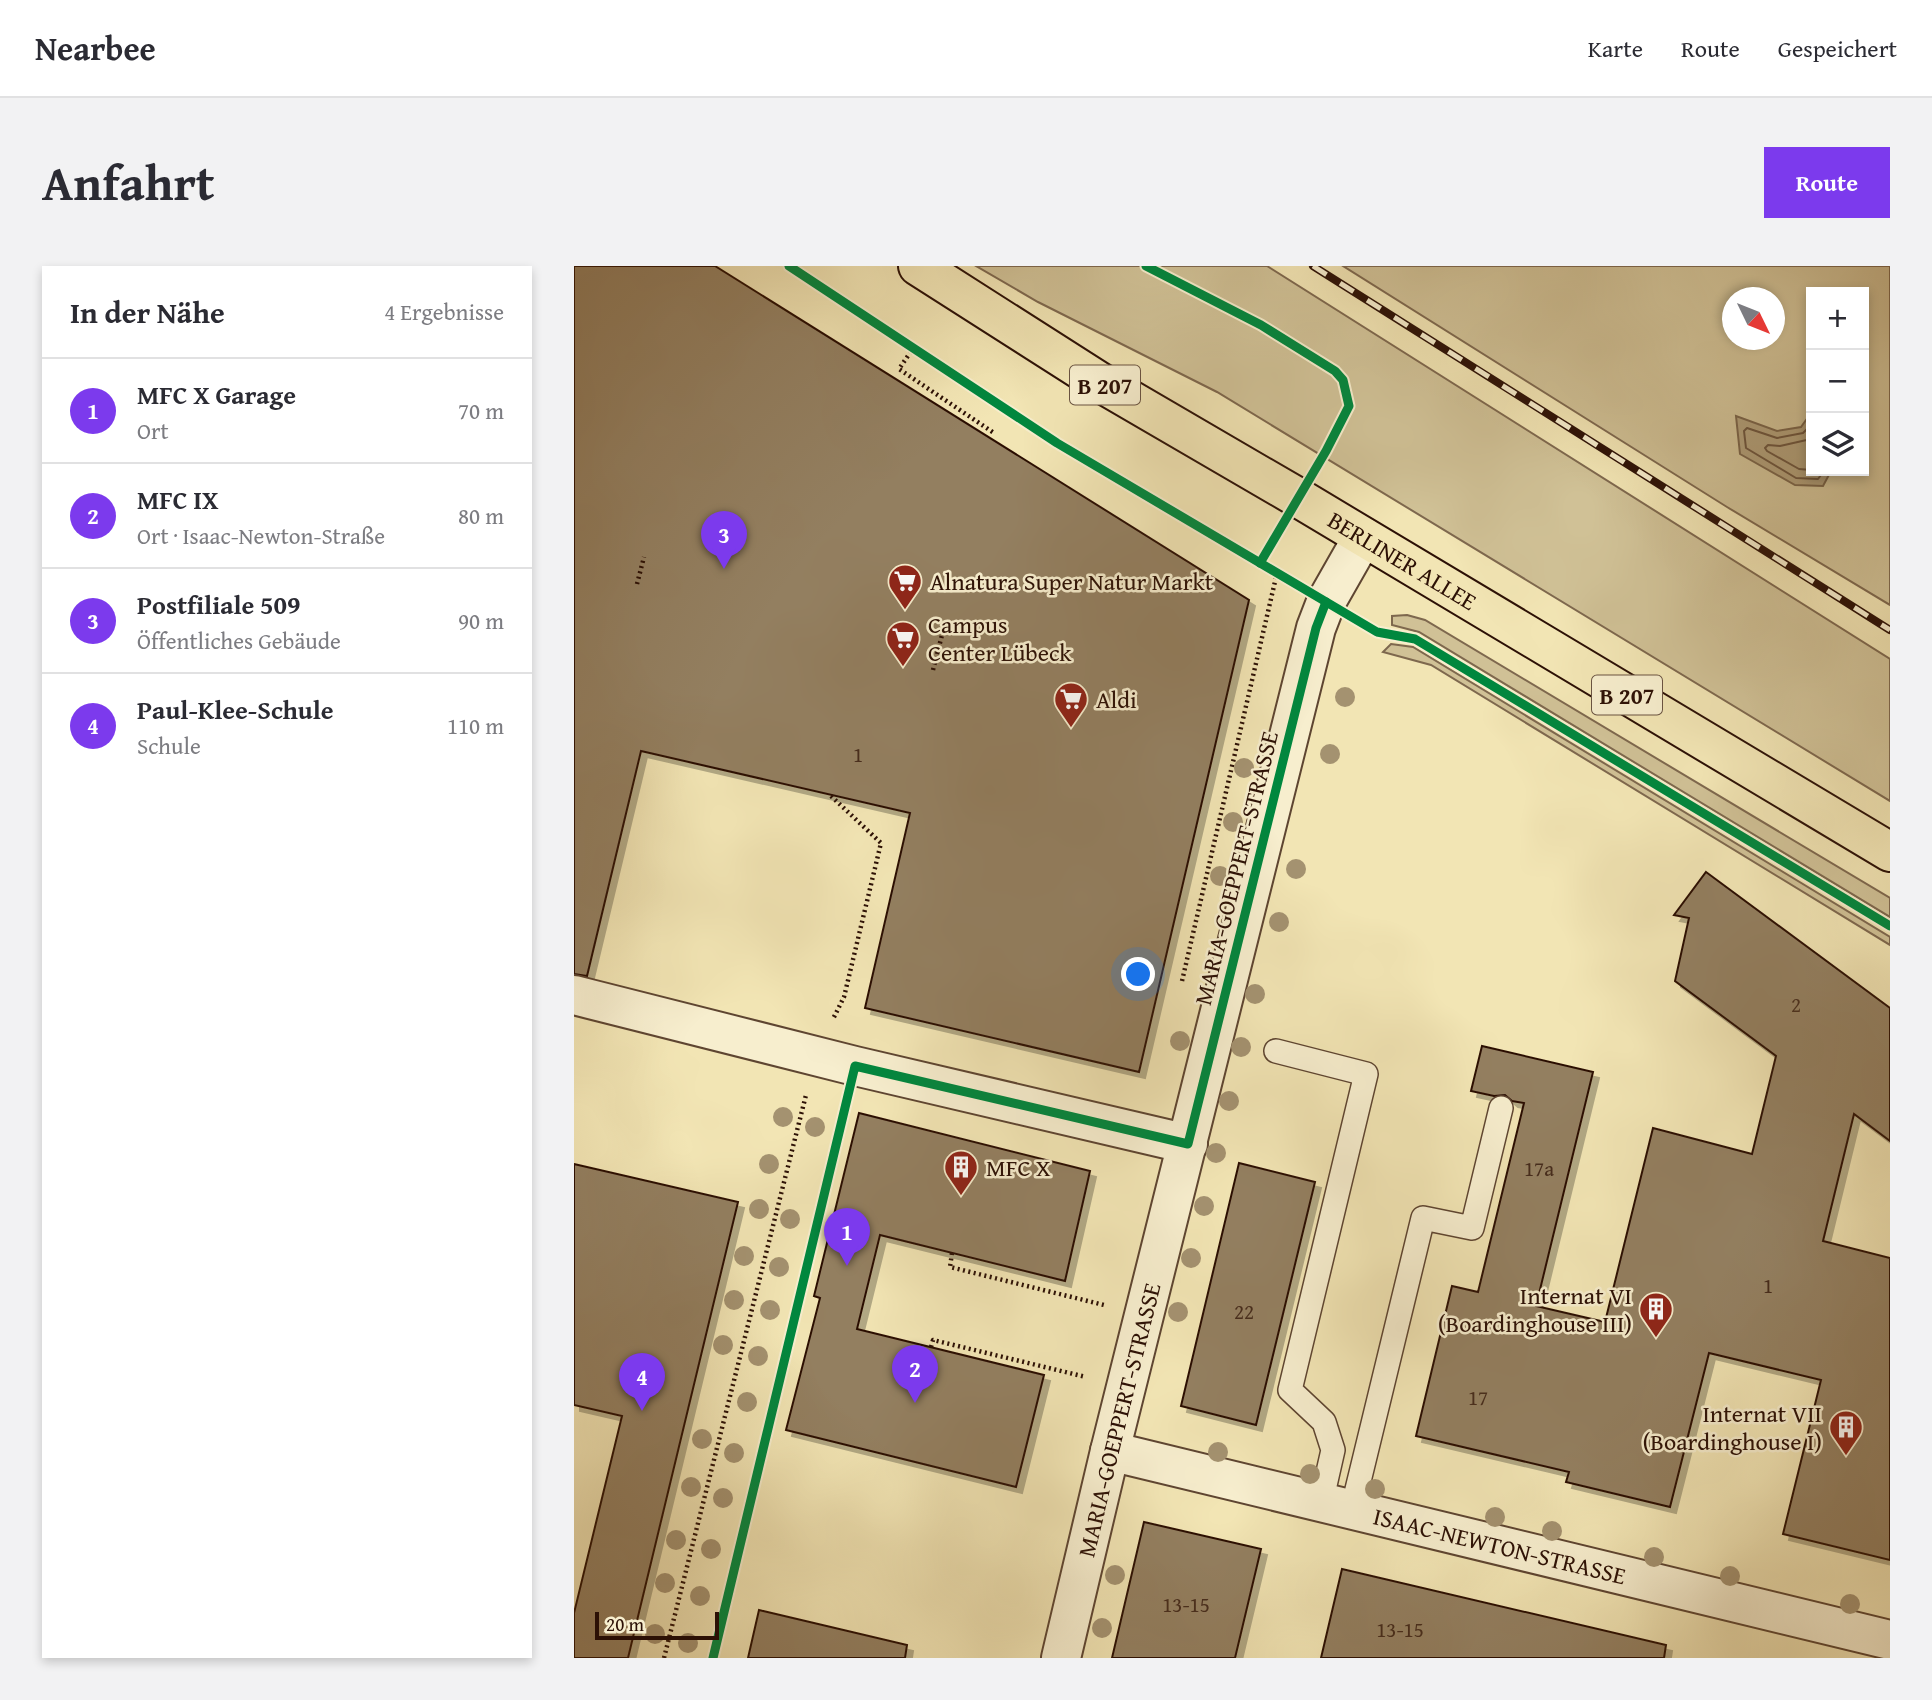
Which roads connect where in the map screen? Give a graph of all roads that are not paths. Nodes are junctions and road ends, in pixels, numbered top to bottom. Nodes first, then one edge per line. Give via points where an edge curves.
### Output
1 (918, 266) edge
2 (1363, 537) junction
3 (1890, 852) edge
4 (574, 995) edge
5 (1276, 1051) dead end
6 (1501, 1108) dead end
7 (1188, 1144) junction
8 (1110, 1451) junction
9 (1336, 1506) junction
10 (1890, 1640) edge
11 (1061, 1658) edge

1 - 2 main road, BERLINER ALLEE / B 207 via 1103,384
2 - 3 main road, BERLINER ALLEE / B 207
2 - 7 street, MARIA-GOEPPERT-STRASSE via 1316,628
4 - 7 street
5 - 9 lane via 1366,1074 1290,1390 1324,1422 1333,1450
6 - 9 lane via 1472,1228 1423,1217
7 - 8 street, MARIA-GOEPPERT-STRASSE
8 - 9 street, ISAAC-NEWTON-STRASSE
8 - 11 street, MARIA-GOEPPERT-STRASSE
9 - 10 street, ISAAC-NEWTON-STRASSE

